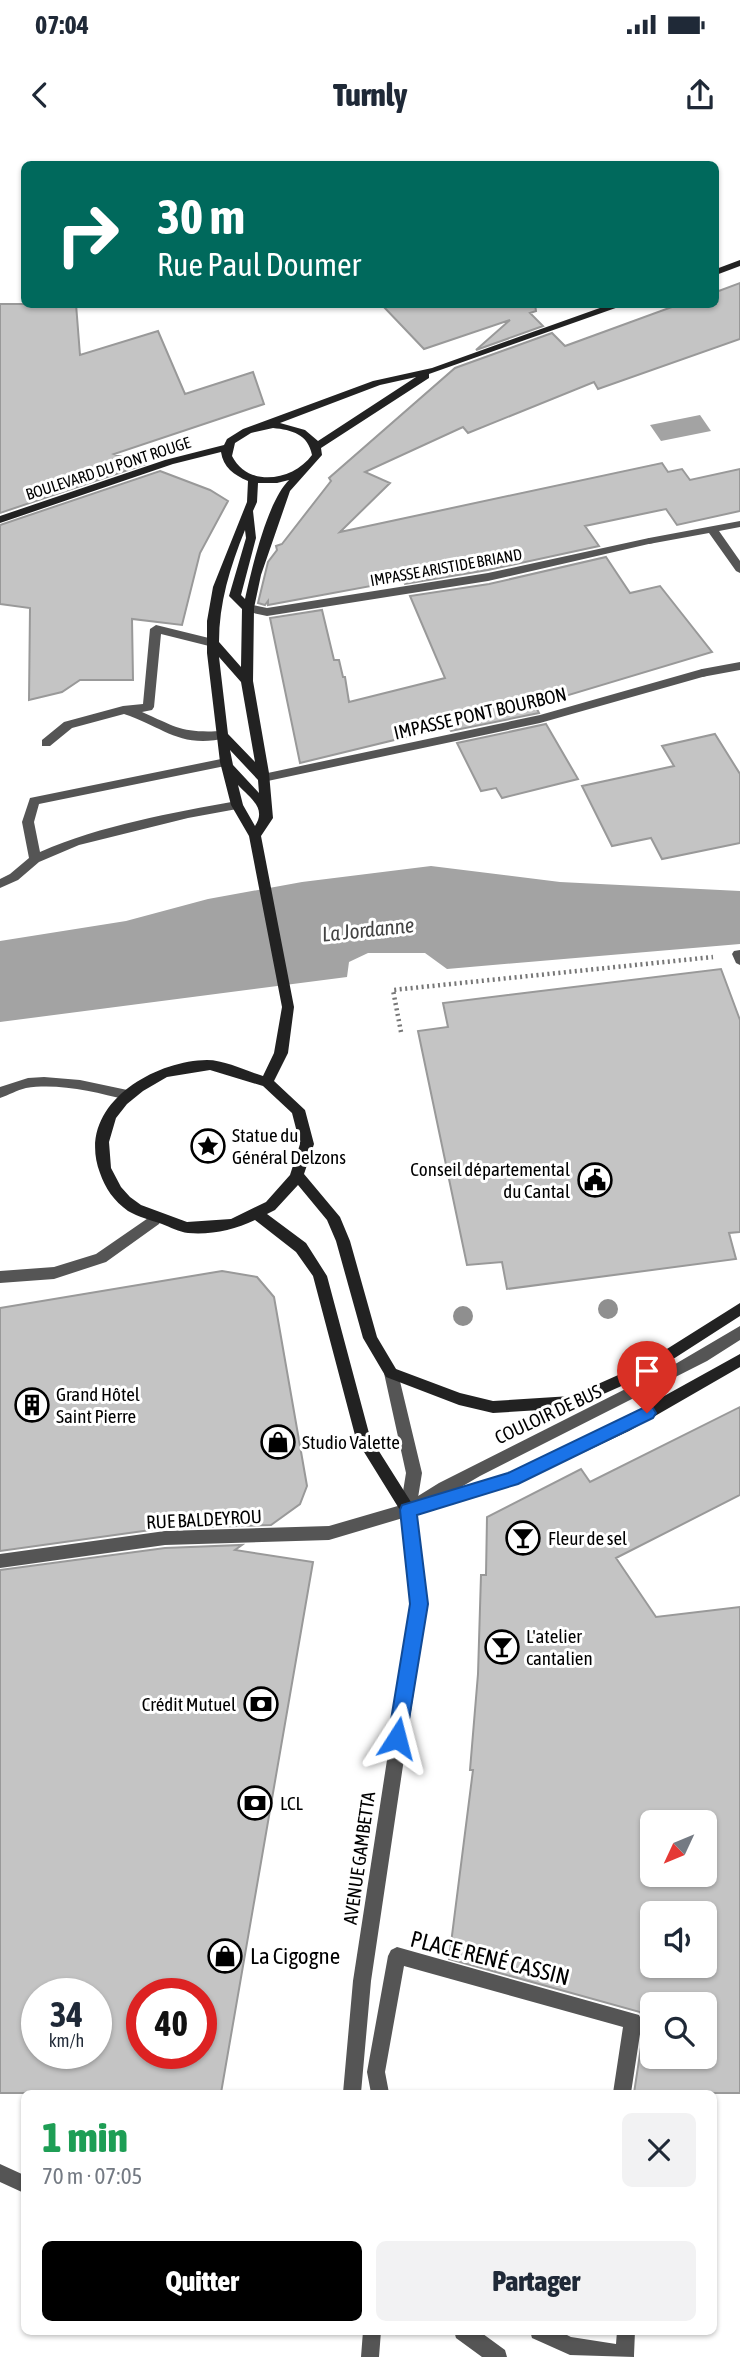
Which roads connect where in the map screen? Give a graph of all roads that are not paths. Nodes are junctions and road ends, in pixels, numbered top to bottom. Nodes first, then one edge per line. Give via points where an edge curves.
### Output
1 (740, 263) edge
2 (719, 271) edge
3 (611, 308) edge
4 (435, 370) junction
5 (265, 425) junction
6 (227, 447) junction
7 (316, 447) junction
8 (305, 470) junction
9 (253, 478) junction
10 (249, 509) junction
11 (0, 520) edge
12 (740, 524) edge
13 (712, 529) junction
14 (740, 569) edge
15 (248, 608) junction
16 (213, 643) junction
17 (740, 666) edge
18 (247, 681) junction
19 (123, 710) junction
20 (223, 735) junction
21 (46, 743) dead end
22 (226, 762) junction
23 (263, 778) junction
24 (237, 805) junction
25 (266, 809) junction
26 (255, 836) junction
27 (35, 859) junction
28 (0, 884) edge
29 (268, 1080) junction
30 (0, 1094) edge
31 (127, 1095) junction
32 (299, 1178) junction
33 (258, 1215) junction
34 (154, 1220) junction
35 (0, 1277) edge
36 (740, 1309) edge
37 (740, 1332) edge
38 (740, 1360) edge
39 (391, 1373) junction
40 (408, 1510) junction
41 (0, 1561) edge
42 (352, 2090) edge
43 (379, 2090) edge
44 (622, 2090) edge
45 (0, 2173) edge
46 (21, 2183) edge
47 (372, 2335) edge
48 (468, 2335) edge
49 (547, 2335) edge
50 (626, 2335) edge
51 (370, 2357) edge
52 (498, 2357) edge

1 - 2 main road
3 - 4 main road
4 - 5 main road via 377,383
4 - 7 main road
5 - 6 main road via 244,431
5 - 7 main road via 301,431
6 - 9 main road via 231,465
6 - 11 main road, BOULEVARD DU PONT ROUGE
7 - 8 main road via 317,455
8 - 9 main road via 282,479
8 - 15 main road via 285,490 278,506
9 - 10 main road
10 - 15 main road via 251,538 235,596
10 - 16 main road via 219,587
12 - 13 street, IMPASSE ARISTIDE BRIAND
13 - 14 street
13 - 15 street, IMPASSE ARISTIDE BRIAND via 488,578 267,612
15 - 18 main road
16 - 18 main road
16 - 19 street via 156,629 148,707
16 - 20 main road
17 - 23 street, IMPASSE PONT BOURBON via 540,719
18 - 23 main road
19 - 20 street via 194,737
19 - 21 street via 68,725
20 - 22 main road
20 - 23 main road
22 - 24 main road
22 - 25 main road
22 - 27 street via 34,802 28,821
23 - 25 main road
24 - 26 main road
24 - 27 street via 76,841
25 - 26 main road via 267,818
26 - 29 main road via 288,1007 281,1054
27 - 28 street
29 - 31 main road via 241,1070 190,1067 152,1079
29 - 32 main road via 291,1099 304,1124 307,1151
30 - 31 street via 6,1088 51,1081
31 - 34 main road via 111,1115 102,1139 102,1163 111,1186 129,1205
32 - 33 main road via 282,1199
32 - 39 main road via 333,1217 370,1338
33 - 34 main road via 224,1227 188,1228
33 - 40 main road, AVENUE GAMBETTA via 311,1255 363,1439
34 - 35 street via 101,1258 54,1273
36 - 39 main road via 648,1368 572,1402 493,1406 459,1399
37 - 40 street, COULOIR DE BUS via 607,1408 459,1478
38 - 40 main road via 624,1426 512,1479
39 - 40 street via 414,1474
40 - 41 street, RUE BALDEYROU via 328,1533 165,1538
40 - 42 street, AVENUE GAMBETTA via 419,1604 362,1980
43 - 44 street, PLACE RENÉ CASSIN via 376,2072 397,1956 632,2021
45 - 46 street
47 - 51 street
48 - 52 street
49 - 50 street via 570,2346 625,2355

